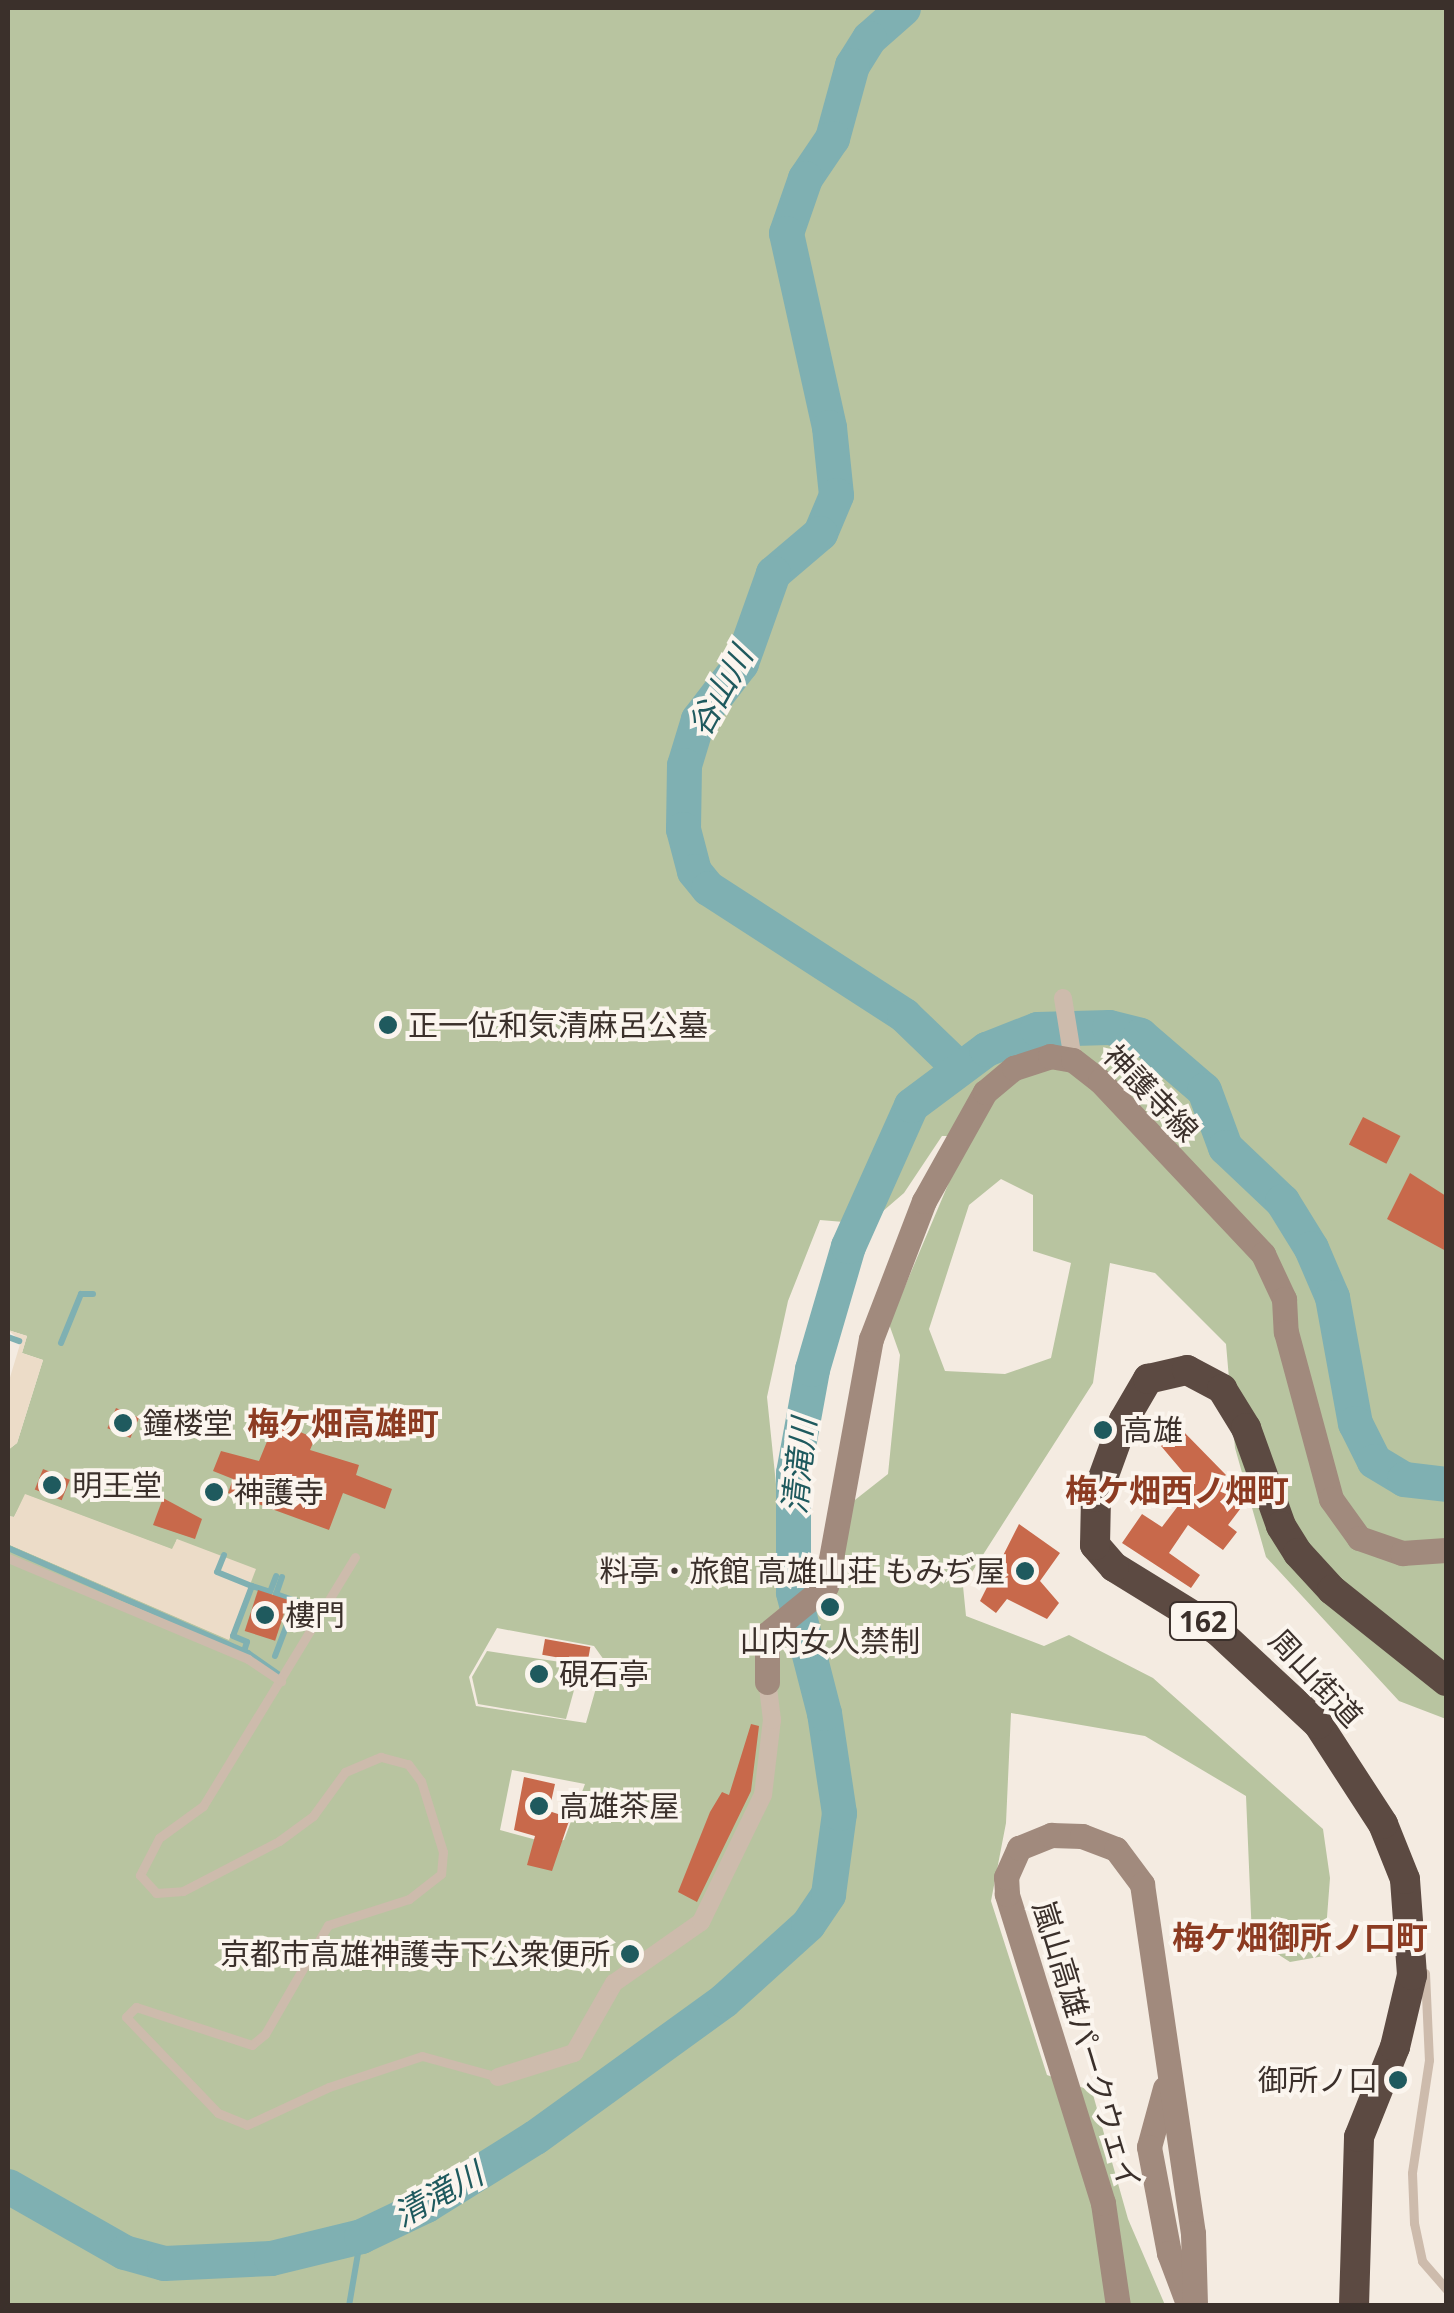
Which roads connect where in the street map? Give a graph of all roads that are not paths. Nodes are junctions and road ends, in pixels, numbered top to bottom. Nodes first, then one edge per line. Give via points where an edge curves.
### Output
1 (1063, 998) dead end
2 (1072, 1056) junction
3 (1446, 1550) edge
4 (355, 1556) dead end
5 (8, 1558) edge
6 (1446, 1680) edge
7 (281, 1681) junction
8 (766, 1682) joint
9 (1405, 1879) junction
10 (498, 2077) joint
11 (1446, 2289) edge
12 (1118, 2306) edge
13 (1192, 2306) edge
14 (1354, 2306) edge

1 - 2 street
2 - 3 main road, 神護寺線 via 1275,1274 1342,1517 1377,1548
2 - 8 main road, 神護寺線 via 1030,1061 985,1092 924,1201 872,1339 826,1586 776,1623 765,1644
4 - 7 lane
5 - 7 lane via 248,1658
6 - 9 highway, 周山街道 / 162 via 1332,1590 1298,1553 1222,1389 1188,1370 1148,1379 1124,1420 1096,1497 1095,1545 1114,1567 1218,1631 1318,1724 1382,1824
7 - 10 lane via 203,1806 159,1838 140,1875 156,1893 183,1892 278,1841 313,1816 345,1772 380,1757 408,1764 422,1781 442,1874 408,1899 328,1925 266,2034 252,2046 136,2007 126,2016 133,2029 218,2113 247,2125 329,2087 422,2056
8 - 10 street via 772,1720 768,1779 702,1922 614,1983 574,2053
9 - 11 lane via 1419,1904 1429,2060 1412,2172 1414,2223 1422,2261
9 - 14 highway, 周山街道 / 162 via 1412,1975 1396,2046 1358,2136 1360,2279
12 - 13 main road, 嵐山高雄パークウェイ via 1103,2203 1010,1909 1006,1877 1028,1842 1082,1836 1128,1859 1154,1895 1167,2078 1149,2147 1170,2253

